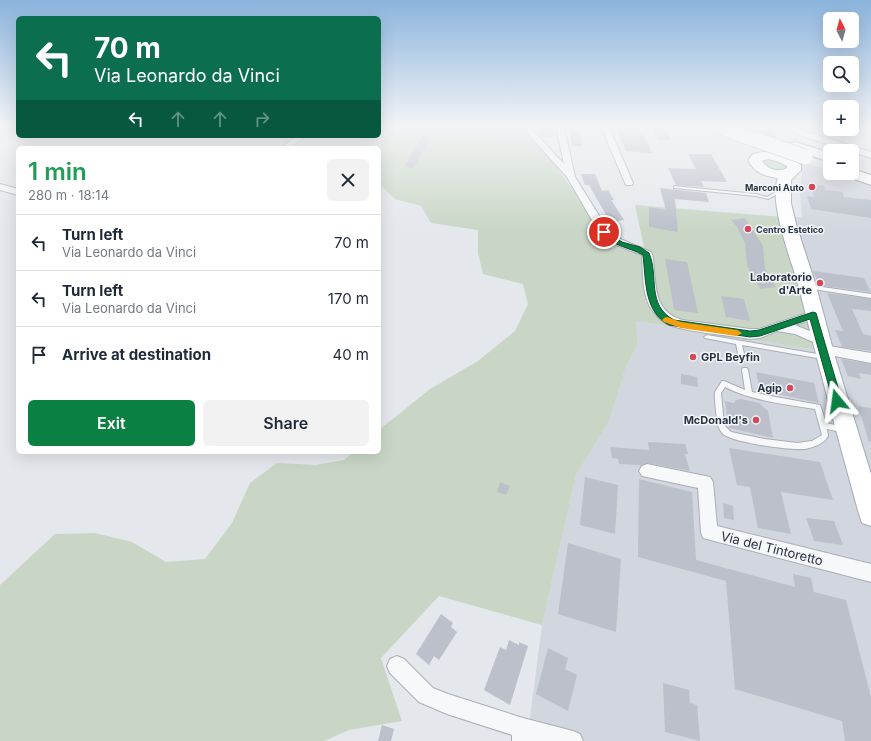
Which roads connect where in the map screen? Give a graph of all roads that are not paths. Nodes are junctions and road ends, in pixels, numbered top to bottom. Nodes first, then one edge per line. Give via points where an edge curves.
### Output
1 (560, 162) edge
2 (568, 162) edge
3 (620, 162) edge
4 (756, 162) edge
5 (782, 162) edge
6 (782, 162) tunnel mouth
7 (859, 168) edge
8 (766, 171) junction
9 (570, 172) junction
10 (871, 172) edge
11 (859, 176) edge
12 (871, 180) edge
13 (629, 183) dead end
14 (0, 187) edge
15 (676, 187) dead end
16 (16, 191) edge
17 (777, 198) junction
18 (807, 286) junction
19 (871, 296) edge
20 (813, 315) junction
21 (776, 327) junction
22 (707, 337) dead end
23 (739, 342) junction
24 (822, 349) junction
25 (742, 358) dead end
26 (871, 358) edge
27 (745, 370) dead end
28 (750, 394) junction
29 (823, 425) junction
30 (846, 430) junction
31 (647, 471) dead end
32 (871, 514) edge
33 (871, 573) edge
34 (398, 666) dead end
35 (523, 734) edge
36 (573, 741) edge

1 - 9 street
2 - 9 street
3 - 13 street
4 - 8 main road
5 - 8 main road via 780,174
6 - 17 main road via 784,179
7 - 10 highway
8 - 17 main road
9 - 21 street via 608,237 647,254 651,292 655,306 663,318 672,323 750,334
11 - 12 highway
14 - 16 street
15 - 17 lane
17 - 18 main road via 788,224
18 - 19 lane
18 - 20 main road
20 - 21 street
20 - 24 main road
21 - 24 street via 797,330
22 - 23 lane
23 - 24 lane
23 - 25 lane
24 - 26 street
24 - 30 main road
27 - 28 lane
28 - 29 lane via 818,407
28 - 29 lane via 724,383 718,393 722,429 732,435 796,446 813,444 823,439
29 - 30 lane
30 - 32 main road
31 - 33 street, Via del Tintoretto via 704,482 709,532
34 - 35 street via 426,695
35 - 36 street

